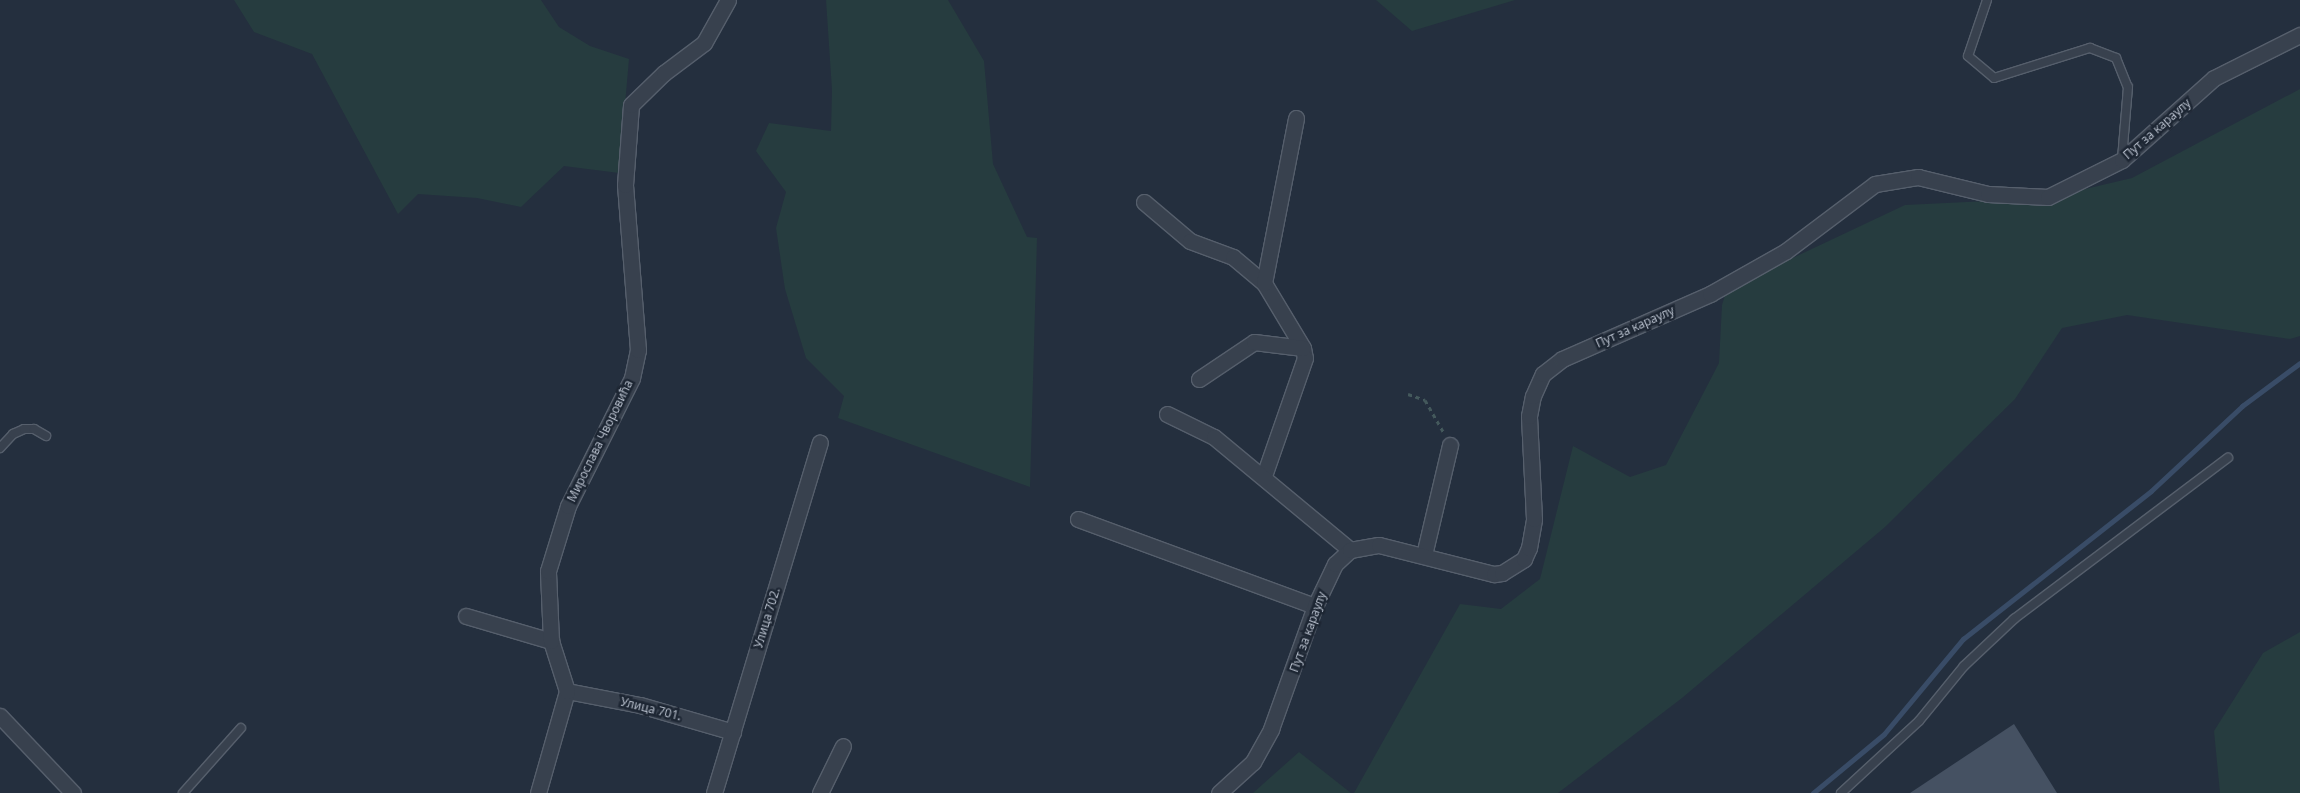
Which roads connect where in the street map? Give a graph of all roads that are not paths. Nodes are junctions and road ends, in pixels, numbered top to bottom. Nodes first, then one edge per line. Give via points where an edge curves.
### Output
1 (728, 0) edge
2 (1987, 0) edge
3 (2300, 36) edge
4 (1296, 118) dead end
5 (2122, 160) junction
6 (1144, 202) dead end
7 (1264, 283) junction
8 (1303, 348) junction
9 (1199, 379) dead end
10 (1168, 414) dead end
11 (46, 436) dead end
12 (820, 443) dead end
13 (1450, 445) road end
14 (0, 448) edge
15 (2228, 458) dead end
16 (1264, 476) junction
17 (1078, 519) dead end
18 (1350, 550) junction
19 (1424, 555) junction
20 (1314, 606) junction
21 (466, 616) dead end
22 (551, 641) junction
23 (567, 691) junction
24 (0, 716) edge
25 (241, 728) dead end
26 (733, 732) junction
27 (843, 746) dead end
28 (73, 793) edge
29 (183, 793) edge
30 (538, 793) edge
31 (714, 793) edge
32 (820, 793) edge
33 (1219, 793) edge
34 (1841, 793) edge

1 - 22 street, Мирослава Чворовића via 704,44 664,73 631,105 625,185 638,350 632,378 568,506 548,571
2 - 5 lane via 1968,56 1994,78 2090,48 2116,58 2128,87
3 - 5 street, Пут за караулу via 2214,78
4 - 7 street
5 - 19 street, Пут за караулу via 2048,197 1988,194 1918,177 1874,184 1769,261 1710,294 1562,359 1544,374 1533,396 1529,416 1534,519 1524,559 1494,574
6 - 7 street via 1190,241 1233,256
7 - 8 street
8 - 9 street via 1254,342
8 - 16 street via 1305,358
10 - 16 street via 1214,437
11 - 14 lane via 34,429 24,429 13,434
12 - 26 street, Улица 702.
13 - 19 street
15 - 34 lane via 2014,619 1964,666 1919,721
16 - 18 street
17 - 20 street
18 - 19 street, Пут за караулу via 1379,545
18 - 20 street, Пут за караулу via 1334,564
20 - 33 street, Пут за караулу via 1271,729 1253,762
21 - 22 street
22 - 23 street, Мирослава Чворовића
23 - 26 street, Улица 701. via 640,705
23 - 30 street
24 - 28 street
25 - 29 lane
26 - 31 street, Улица 702.
27 - 32 street

